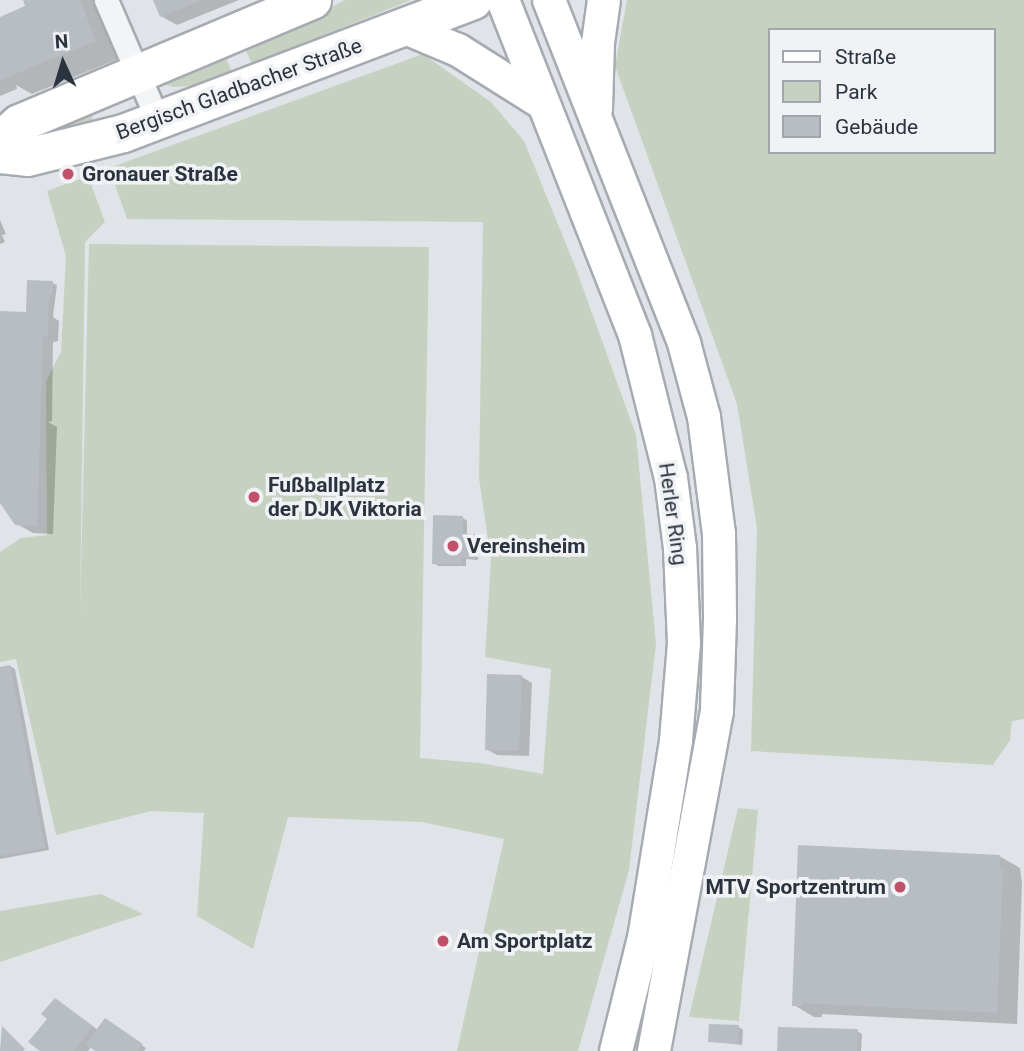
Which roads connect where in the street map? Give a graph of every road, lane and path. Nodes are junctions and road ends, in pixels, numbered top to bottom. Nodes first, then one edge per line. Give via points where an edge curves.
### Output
1 (106, 0) edge
2 (312, 0) edge
3 (473, 0) edge
4 (503, 0) edge
5 (549, 0) edge
6 (604, 0) edge
7 (403, 27) junction
8 (137, 74) junction
9 (542, 103) junction
10 (158, 121) junction
11 (596, 121) junction
12 (0, 140) edge
13 (0, 154) edge
14 (616, 1051) edge
15 (654, 1051) edge

1 - 8 street
2 - 8 main road
3 - 7 main road, Bergisch Gladbacher Straße
4 - 9 main road, Herler Ring
5 - 11 main road, Herler Ring
6 - 11 main road
7 - 9 main road via 458,50
7 - 10 main road, Bergisch Gladbacher Straße
8 - 10 street
8 - 12 main road via 19,123
9 - 14 main road, Herler Ring via 635,335 671,478 680,548 684,643 676,741 644,939
10 - 13 main road, Bergisch Gladbacher Straße via 27,157
11 - 15 main road, Herler Ring via 684,343 704,417 719,534 717,711

